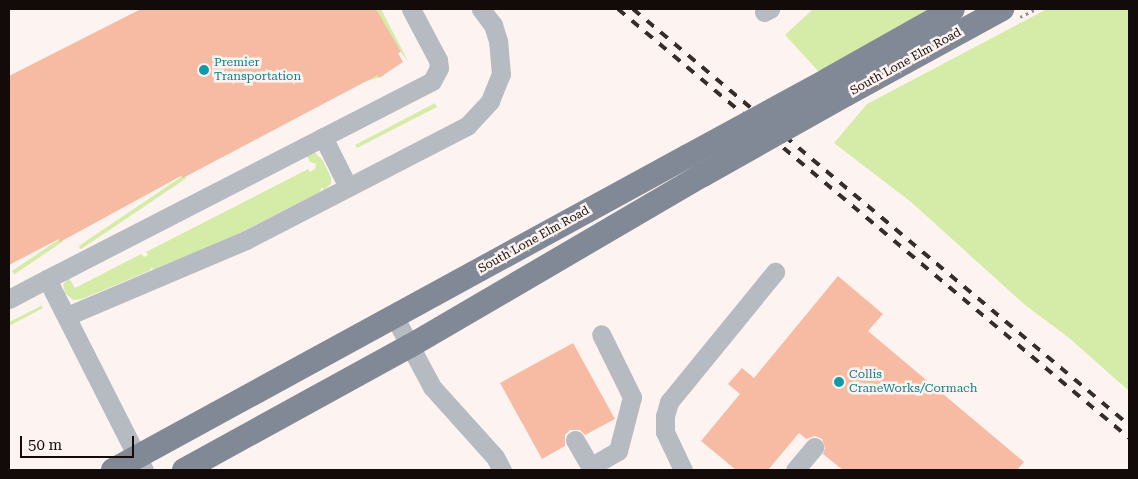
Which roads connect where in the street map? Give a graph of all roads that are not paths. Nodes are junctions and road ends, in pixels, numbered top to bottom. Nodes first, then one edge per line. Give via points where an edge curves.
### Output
1 (411, 9) edge
2 (481, 9) edge
3 (953, 9) edge
4 (1002, 9) edge
5 (323, 137) junction
6 (348, 187) junction
7 (775, 272) dead end
8 (47, 279) junction
9 (9, 299) edge
10 (67, 316) junction
11 (394, 316) junction
12 (601, 334) dead end
13 (410, 346) junction
14 (575, 440) dead end
15 (814, 447) dead end
16 (141, 463) edge
17 (591, 468) edge
18 (113, 470) edge
19 (184, 470) edge
20 (502, 470) edge
21 (683, 470) edge
22 (795, 470) edge

1 - 5 street via 438,60 437,75 432,82
2 - 6 street via 493,26 501,58 497,87 481,114 454,134
3 - 11 main road, South Lone Elm Road, bridge
4 - 13 main road, South Lone Elm Road, bridge via 703,175
5 - 6 street
5 - 8 street
6 - 10 street via 246,240
7 - 21 street via 669,402 665,416 666,432
8 - 9 street
8 - 10 street
10 - 16 street
11 - 13 street
11 - 16 main road, South Lone Elm Road
12 - 17 street via 632,397 618,451
13 - 19 main road, South Lone Elm Road
13 - 20 street via 432,387 495,457
14 - 17 street
15 - 22 street
16 - 18 main road, South Lone Elm Road

